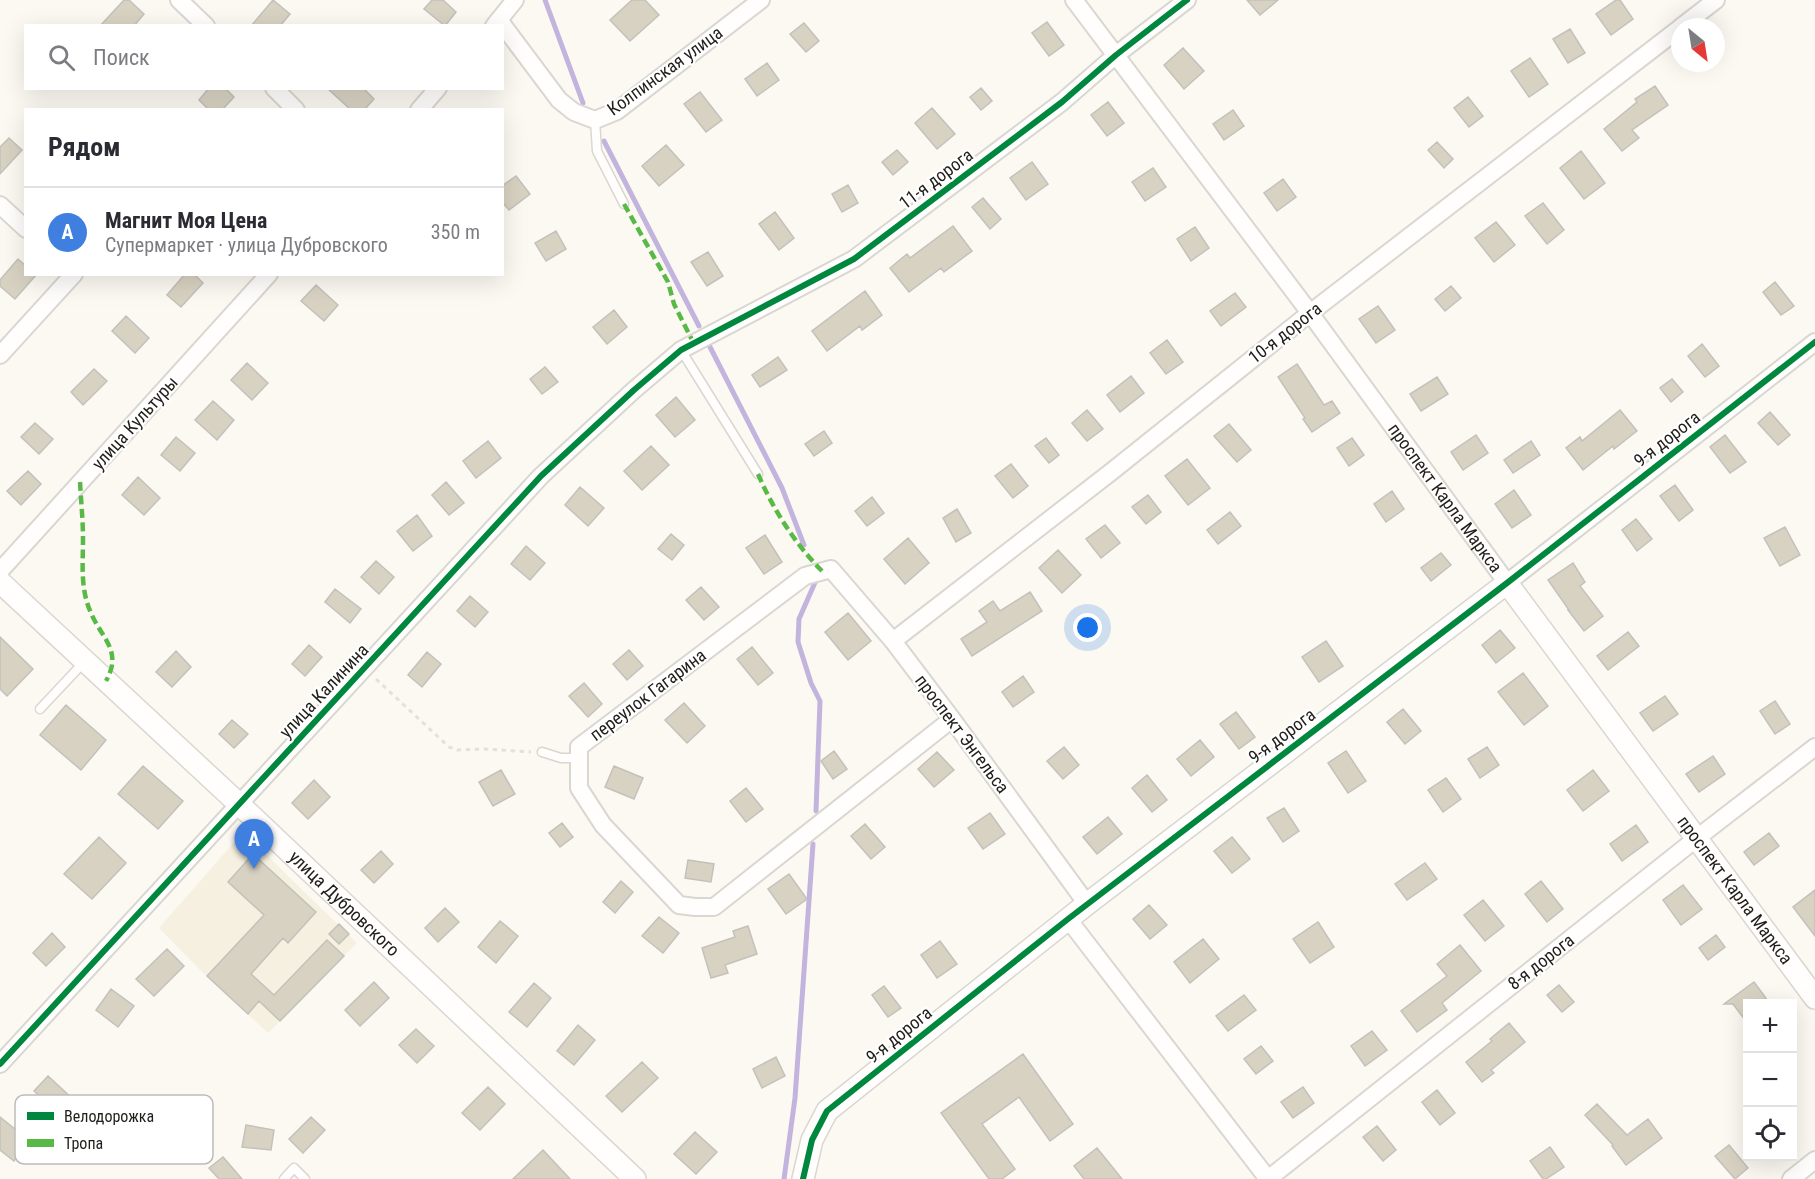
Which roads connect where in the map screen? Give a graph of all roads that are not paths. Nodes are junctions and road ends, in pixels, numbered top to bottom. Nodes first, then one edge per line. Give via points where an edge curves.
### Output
1 (179, 0) edge
2 (515, 0) edge
3 (761, 0) edge
4 (1074, 0) edge
5 (1187, 0) edge
6 (1716, 0) edge
7 (1692, 18) edge
8 (497, 23) edge
9 (204, 24) edge
10 (504, 32) edge
11 (1671, 34) edge
12 (1116, 55) junction
13 (275, 90) edge
14 (436, 90) edge
15 (294, 108) edge
16 (421, 108) edge
17 (594, 120) junction
18 (624, 204) dead end
19 (0, 206) edge
20 (24, 227) edge
21 (72, 276) edge
22 (267, 276) edge
23 (1310, 313) junction
24 (1815, 342) edge
25 (681, 350) junction
26 (0, 355) edge
27 (758, 474) dead end
28 (831, 569) joint
29 (0, 571) edge
30 (0, 582) edge
31 (1507, 583) junction
32 (893, 641) junction
33 (85, 661) junction
34 (40, 708) dead end
35 (952, 719) junction
36 (1815, 747) edge
37 (542, 752) road end
38 (579, 758) junction
39 (240, 805) junction
40 (1697, 838) junction
41 (1087, 904) junction
42 (1068, 919) junction
43 (1815, 998) edge
44 (2, 1061) edge
45 (1815, 1160) edge
46 (284, 1179) edge
47 (305, 1179) edge
48 (634, 1179) edge
49 (803, 1179) edge
50 (1268, 1179) edge
51 (1791, 1179) edge

1 - 9 street
2 - 8 street
3 - 17 street, Колпинская улица via 617,111
4 - 12 street, проспект Карла Маркса
5 - 12 street, 11-я дорога
6 - 7 street, 10-я дорога
10 - 17 street, Колпинская улица via 558,100
11 - 23 street, 10-я дорога
12 - 23 street, проспект Карла Маркса
12 - 25 street, 11-я дорога via 1062,102 854,259
13 - 15 street
14 - 16 street
17 - 18 lane via 597,151
19 - 20 street
21 - 26 street
22 - 29 street, улица Культуры
23 - 31 street, проспект Карла Маркса
23 - 32 street, 10-я дорога
24 - 31 street, 9-я дорога
25 - 27 lane
25 - 39 street, улица Калинина via 541,476
28 - 32 street, проспект Энгельса
28 - 38 street, переулок Гагарина via 805,576 579,747
30 - 33 street, улица Дубровского
31 - 40 street, проспект Карла Маркса
31 - 41 street, 9-я дорога
32 - 35 street, проспект Энгельса
33 - 34 lane
33 - 39 street, улица Дубровского
35 - 38 street, переулок Гагарина via 714,907 679,905 603,825 579,788
35 - 41 street, проспект Энгельса
36 - 40 street, 8-я дорога
37 - 38 lane
39 - 44 street, улица Калинина
39 - 48 street, улица Дубровского
40 - 43 street, проспект Карла Маркса
40 - 50 street, 8-я дорога
41 - 42 street, 9-я дорога
42 - 49 street, 9-я дорога via 827,1111 812,1140
42 - 50 street
45 - 51 street
46 - 47 lane via 294,1168

